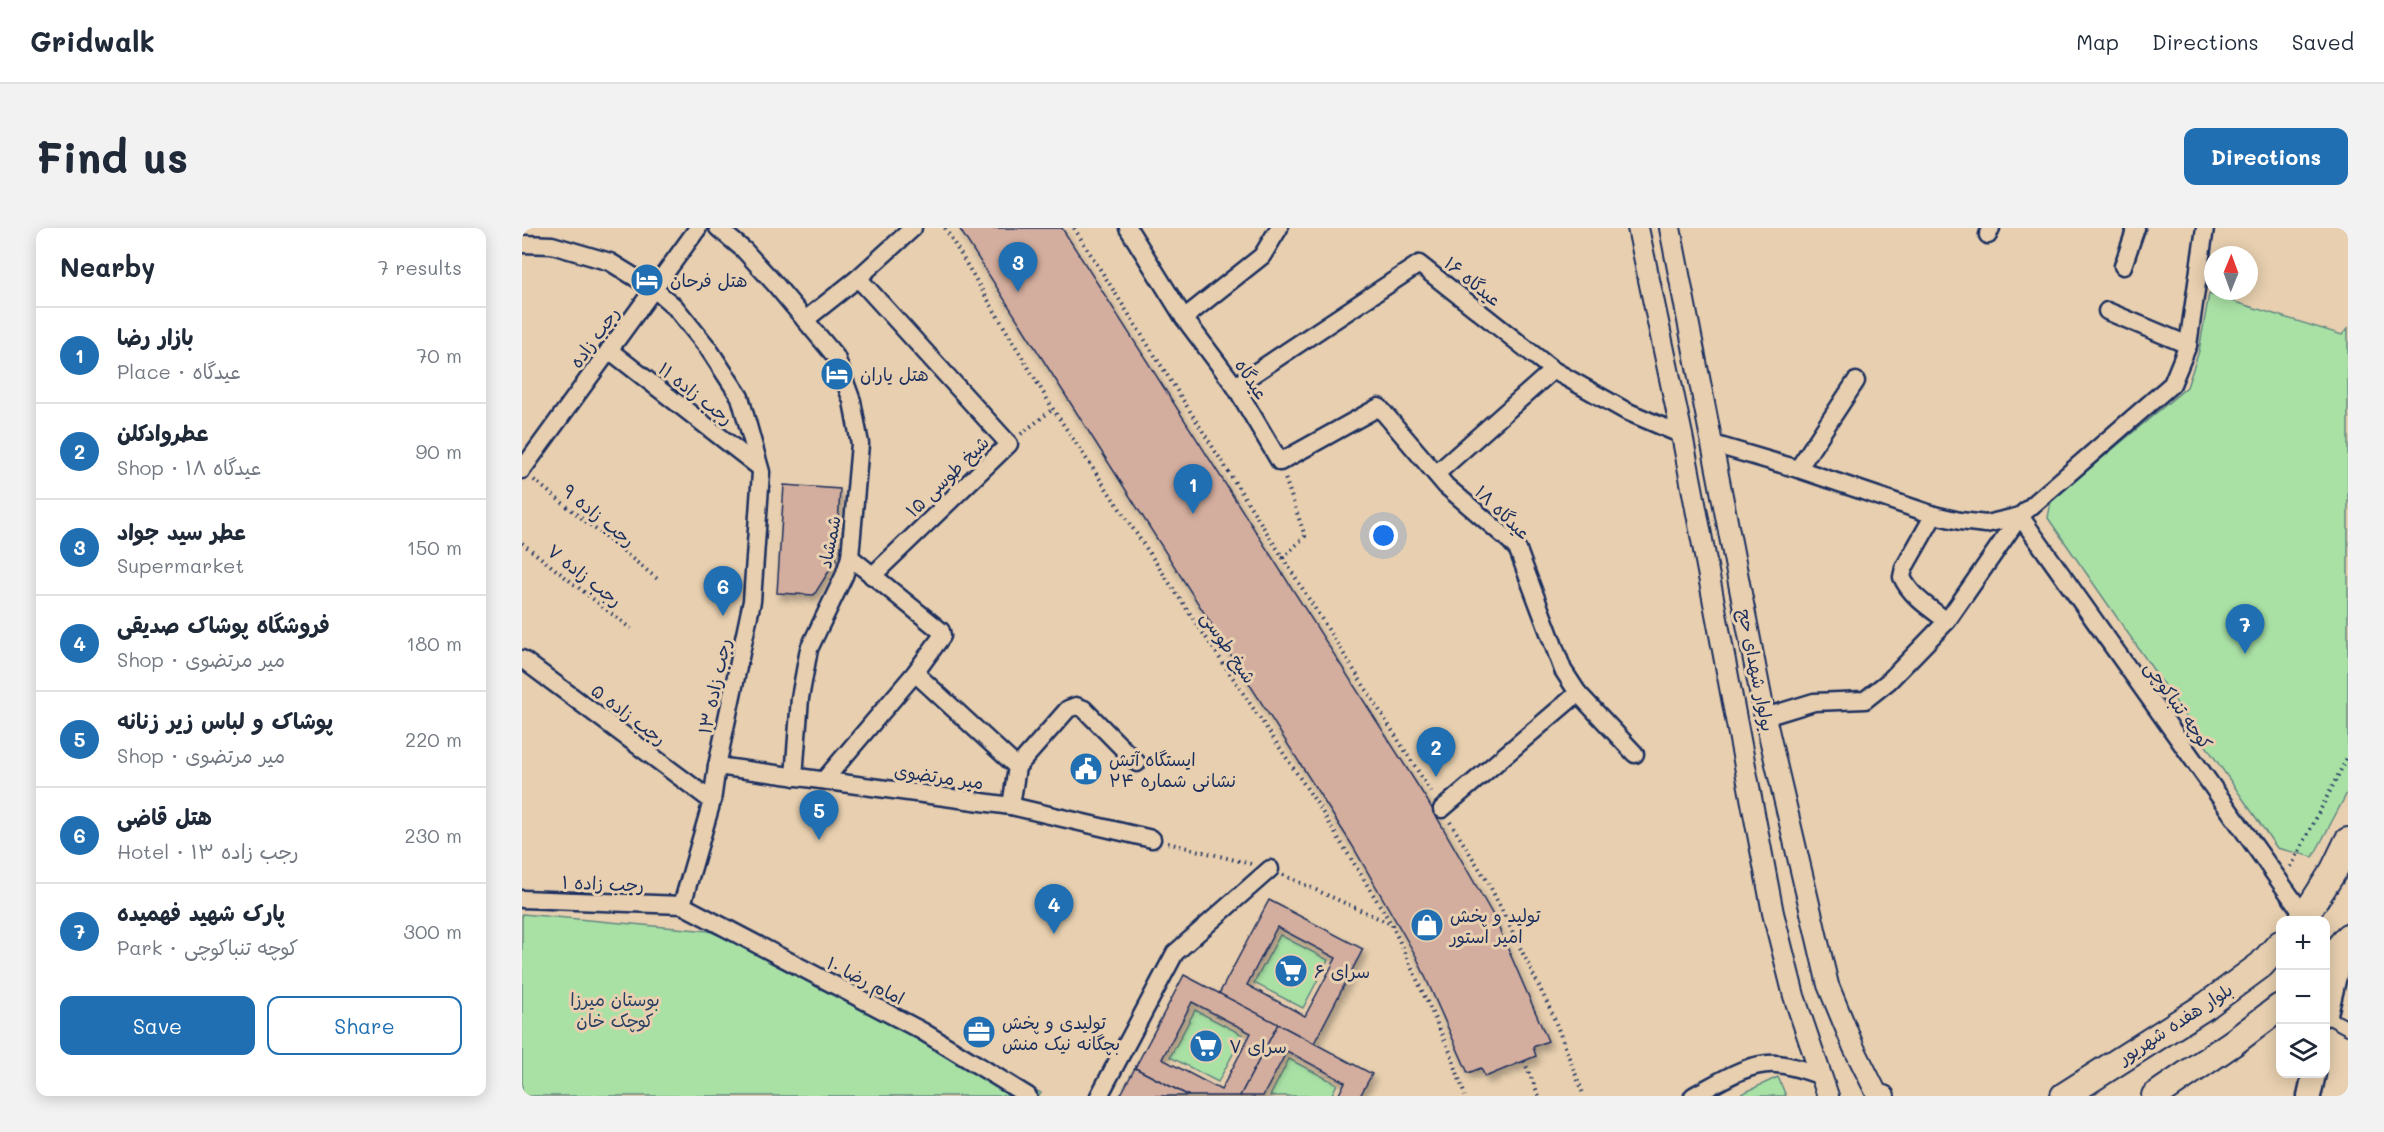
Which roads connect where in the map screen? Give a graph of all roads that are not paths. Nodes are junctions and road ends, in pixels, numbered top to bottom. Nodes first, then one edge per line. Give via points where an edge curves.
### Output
1 (698, 228) edge
2 (718, 228) edge
3 (914, 228) edge
4 (1128, 228) edge
5 (1279, 228) edge
6 (1638, 228) edge
7 (1670, 228) edge
8 (2136, 228) edge
9 (2205, 228) edge
10 (522, 244) edge
11 (2123, 266) dead end
12 (858, 278) junction
13 (654, 289) junction
14 (2107, 311) dead end
15 (1184, 318) junction
16 (805, 320) junction
17 (2188, 345) junction
18 (609, 350) junction
19 (1552, 370) junction
20 (1856, 381) dead end
21 (1235, 386) junction
22 (1682, 435) junction
23 (1713, 444) junction
24 (1280, 462) joint
25 (759, 467) junction
26 (1798, 469) junction
27 (527, 474) edge
28 (1436, 474) junction
29 (1934, 515) junction
30 (2020, 516) junction
31 (850, 557) junction
32 (872, 576) junction
33 (1947, 621) junction
34 (522, 659) edge
35 (915, 673) junction
36 (1578, 693) junction
37 (1766, 717) junction
38 (1635, 753) dead end
39 (1137, 763) dead end
40 (717, 766) junction
41 (1017, 767) junction
42 (794, 777) junction
43 (825, 779) junction
44 (712, 801) junction
45 (1011, 806) junction
46 (1442, 809) dead end
47 (1152, 839) dead end
48 (2348, 841) edge
49 (1270, 869) dead end
50 (522, 899) edge
51 (682, 905) junction
52 (2302, 916) edge
53 (2306, 916) edge
54 (2276, 948) edge
55 (2338, 949) edge
56 (2330, 990) edge
57 (2276, 1010) edge
58 (2330, 1018) edge
59 (2348, 1028) edge
60 (1822, 1076) junction
61 (2313, 1078) edge
62 (1880, 1095) edge
63 (1028, 1096) edge
64 (1099, 1096) edge
65 (1694, 1096) edge
66 (1828, 1096) edge
67 (2064, 1096) edge
68 (2155, 1096) edge
69 (2309, 1096) edge

1 - 13 street, رجب زاده
2 - 16 street, شمشاد via 744,250
3 - 12 street
4 - 15 street, عیدگاه
5 - 15 street via 1262,256
6 - 22 street, بولوار شهدای حج
7 - 23 street, بولوار شهدای حج
8 - 11 street
9 - 17 street
10 - 13 street, رجب زاده ۱۳ via 552,245 610,262
12 - 16 street
12 - 32 street, ۱۵ شیخ طوسی via 1009,444
13 - 18 street, رجب زاده
13 - 25 street, رجب زاده ۱۳ via 675,306 740,397
14 - 17 street
15 - 21 street, عیدگاه
16 - 31 street, شمشاد via 836,357 852,401 861,444
17 - 30 street via 2172,384
18 - 25 street, رجب زاده ۱۱
18 - 27 street, رجب زاده
19 - 21 street, عیدگاه ۱۶ via 1419,264
19 - 22 street, عیدگاه ۱۶ via 1626,411
19 - 28 street
20 - 26 street
21 - 24 street, عیدگاه
22 - 60 street, بولوار شهدای حج via 1773,913 1794,996
23 - 26 street
23 - 37 street, بولوار شهدای حج
24 - 28 street, عیدگاه ۱۸ via 1379,407
25 - 40 street, رجب زاده ۱۳ via 752,601
26 - 29 street
28 - 36 street, عیدگاه ۱۸ via 1518,550 1563,670
29 - 30 street via 1986,524
29 - 33 street via 1902,577 1926,606
30 - 33 street
30 - 52 street, کوچه تنباکوچی
31 - 32 street
31 - 42 street, شمشاد via 809,649 800,698
32 - 35 street via 941,631 939,641
33 - 37 street via 1865,700 1814,702
34 - 44 street, رجب زاده ۵
35 - 41 street
35 - 43 street
36 - 38 street, عیدگاه ۱۸
36 - 46 street
37 - 62 street, بولوار شهدای حج via 1828,985 1854,1048
39 - 41 street via 1084,709 1076,706 1068,709
40 - 42 street, میر مرتضوی
40 - 44 street, رجب زاده ۱۳
41 - 45 street
42 - 43 street, میر مرتضوی
43 - 45 street, میر مرتضوی
44 - 51 street, رجب زاده ۱۳
45 - 47 street, میر مرتضوی
48 - 53 main road
49 - 64 street via 1175,953
50 - 51 street, رجب زاده ۱
51 - 63 street, امام رضا ۱۰ via 921,1031
54 - 67 main road, بلوار هفده شهریور via 2261,965 2207,1005
55 - 56 main road
57 - 68 main road
58 - 59 street
60 - 65 street via 1775,1063 1747,1068
60 - 66 street, بولوار شهدای حج
61 - 69 main road

